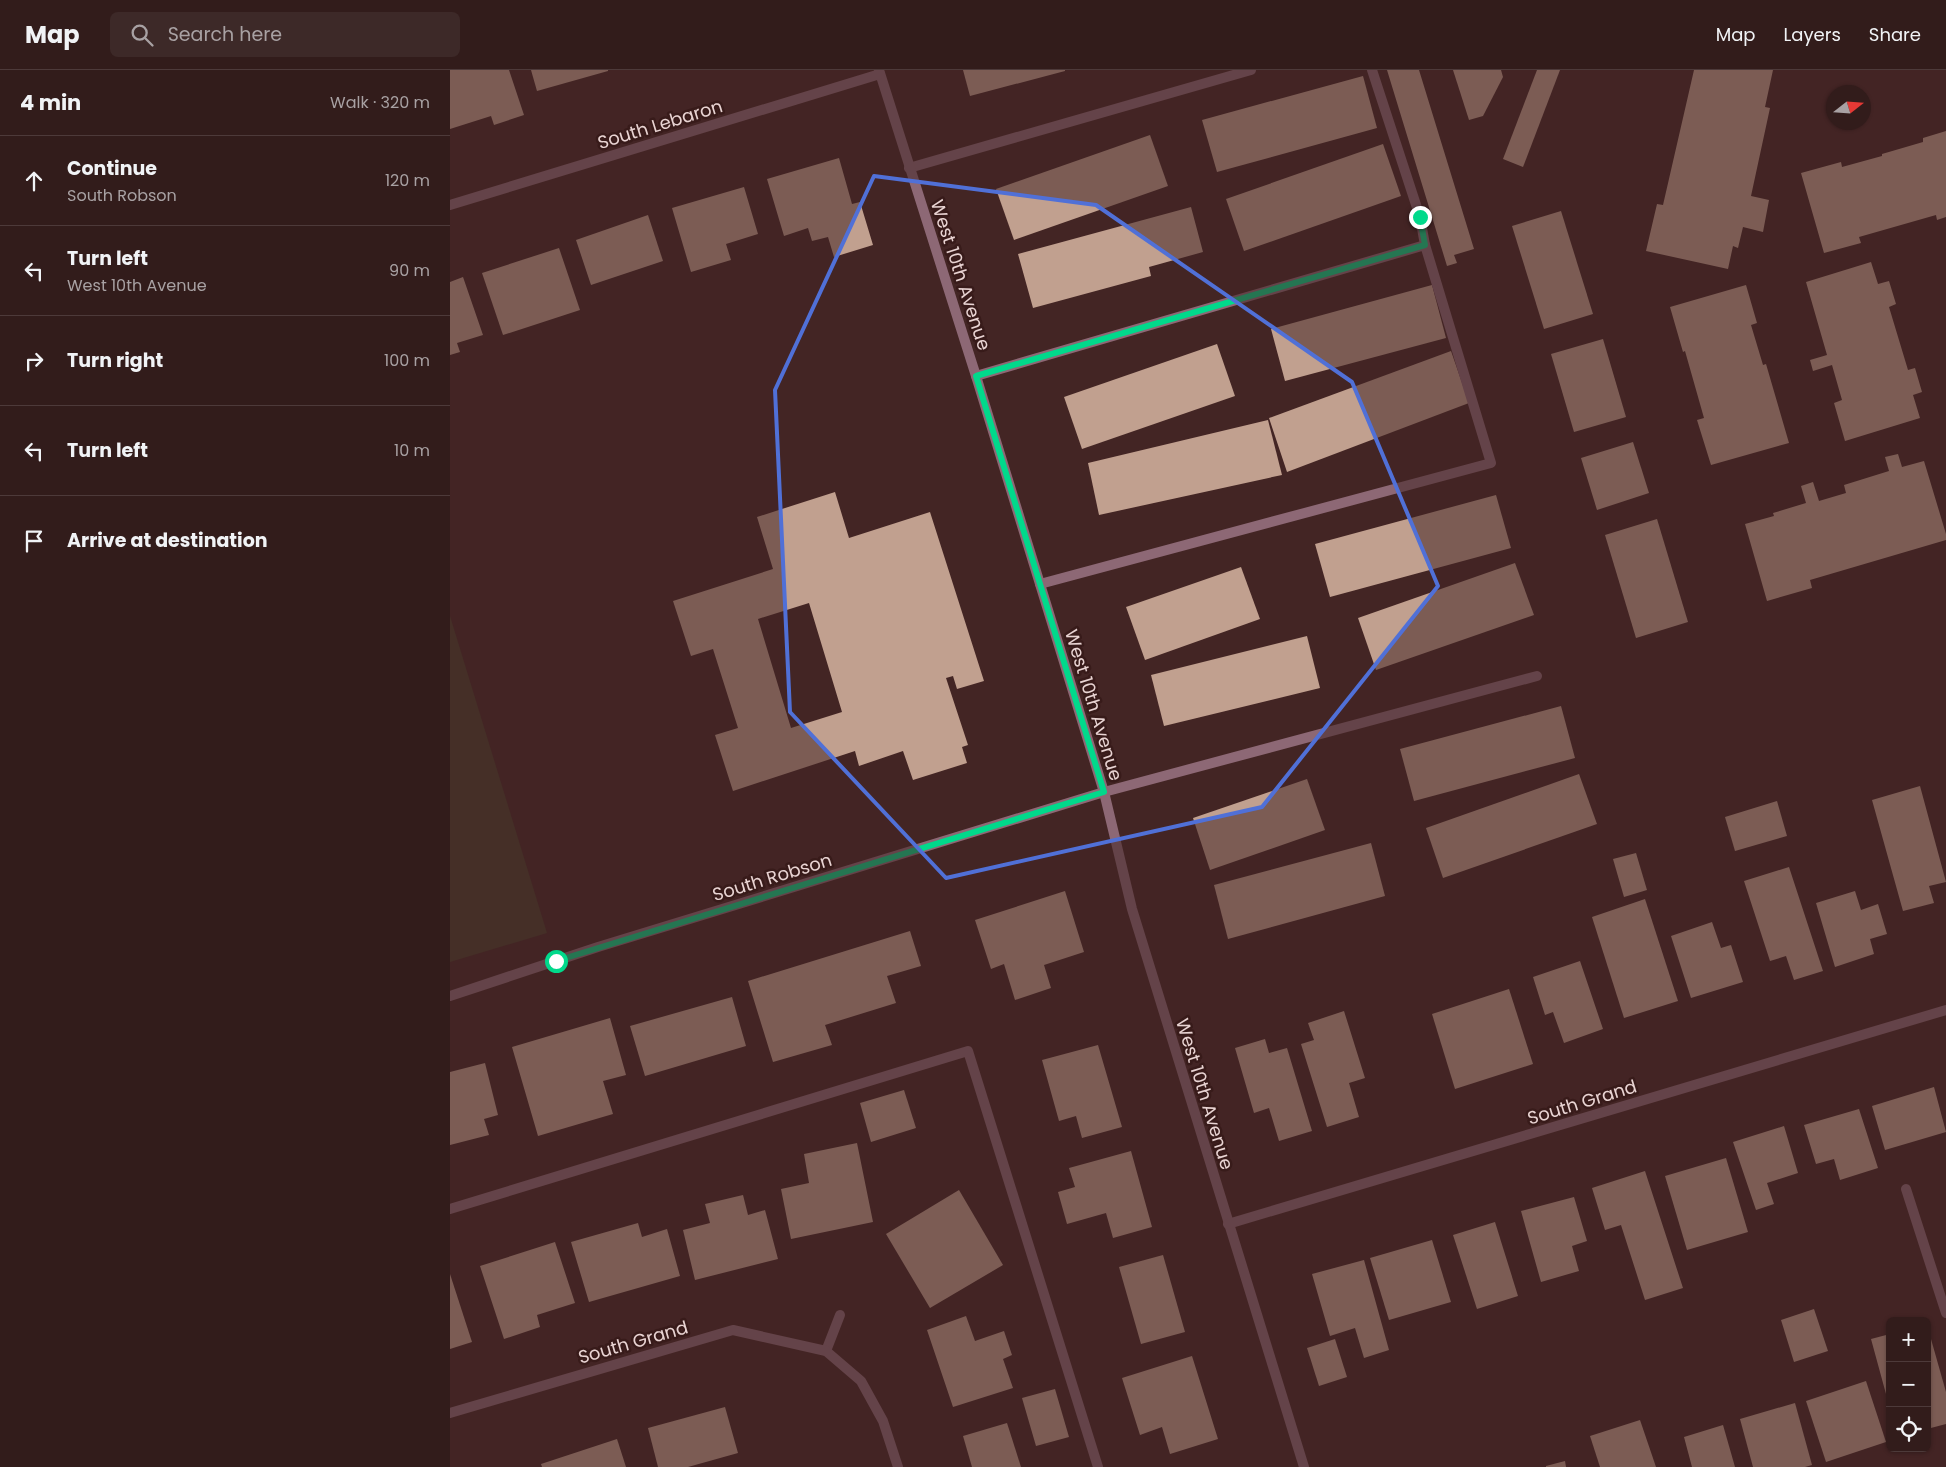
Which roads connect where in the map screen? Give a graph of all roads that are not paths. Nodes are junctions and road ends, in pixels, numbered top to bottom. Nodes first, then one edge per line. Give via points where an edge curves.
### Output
1 (1251, 70) edge
2 (1372, 70) edge
3 (880, 72) edge
4 (909, 168) junction
5 (450, 205) edge
6 (1425, 245) junction
7 (976, 376) junction
8 (1040, 584) junction
9 (1537, 676) dead end
10 (1104, 792) junction
11 (450, 996) edge
12 (1946, 1010) edge
13 (1906, 1189) dead end
14 (450, 1208) edge
15 (1228, 1224) junction
16 (1946, 1313) edge
17 (840, 1315) dead end
18 (826, 1351) junction
19 (450, 1413) edge
20 (898, 1467) edge
21 (1098, 1467) edge
22 (1304, 1467) edge

1 - 4 street
2 - 6 street via 1420,217
3 - 4 street, West 10th Avenue
3 - 5 street, South Lebaron
4 - 7 street, West 10th Avenue
6 - 7 street
6 - 8 street via 1491,463
7 - 8 street, West 10th Avenue
8 - 10 street, West 10th Avenue
9 - 10 street, South Robson
10 - 11 street, South Robson via 598,947
10 - 15 street, West 10th Avenue via 1132,908
12 - 15 street, South Grand
13 - 16 street
14 - 21 street via 968,1050
15 - 22 street, West 10th Avenue
17 - 18 street
18 - 19 street, South Grand via 733,1330
18 - 20 street via 861,1381 883,1421

